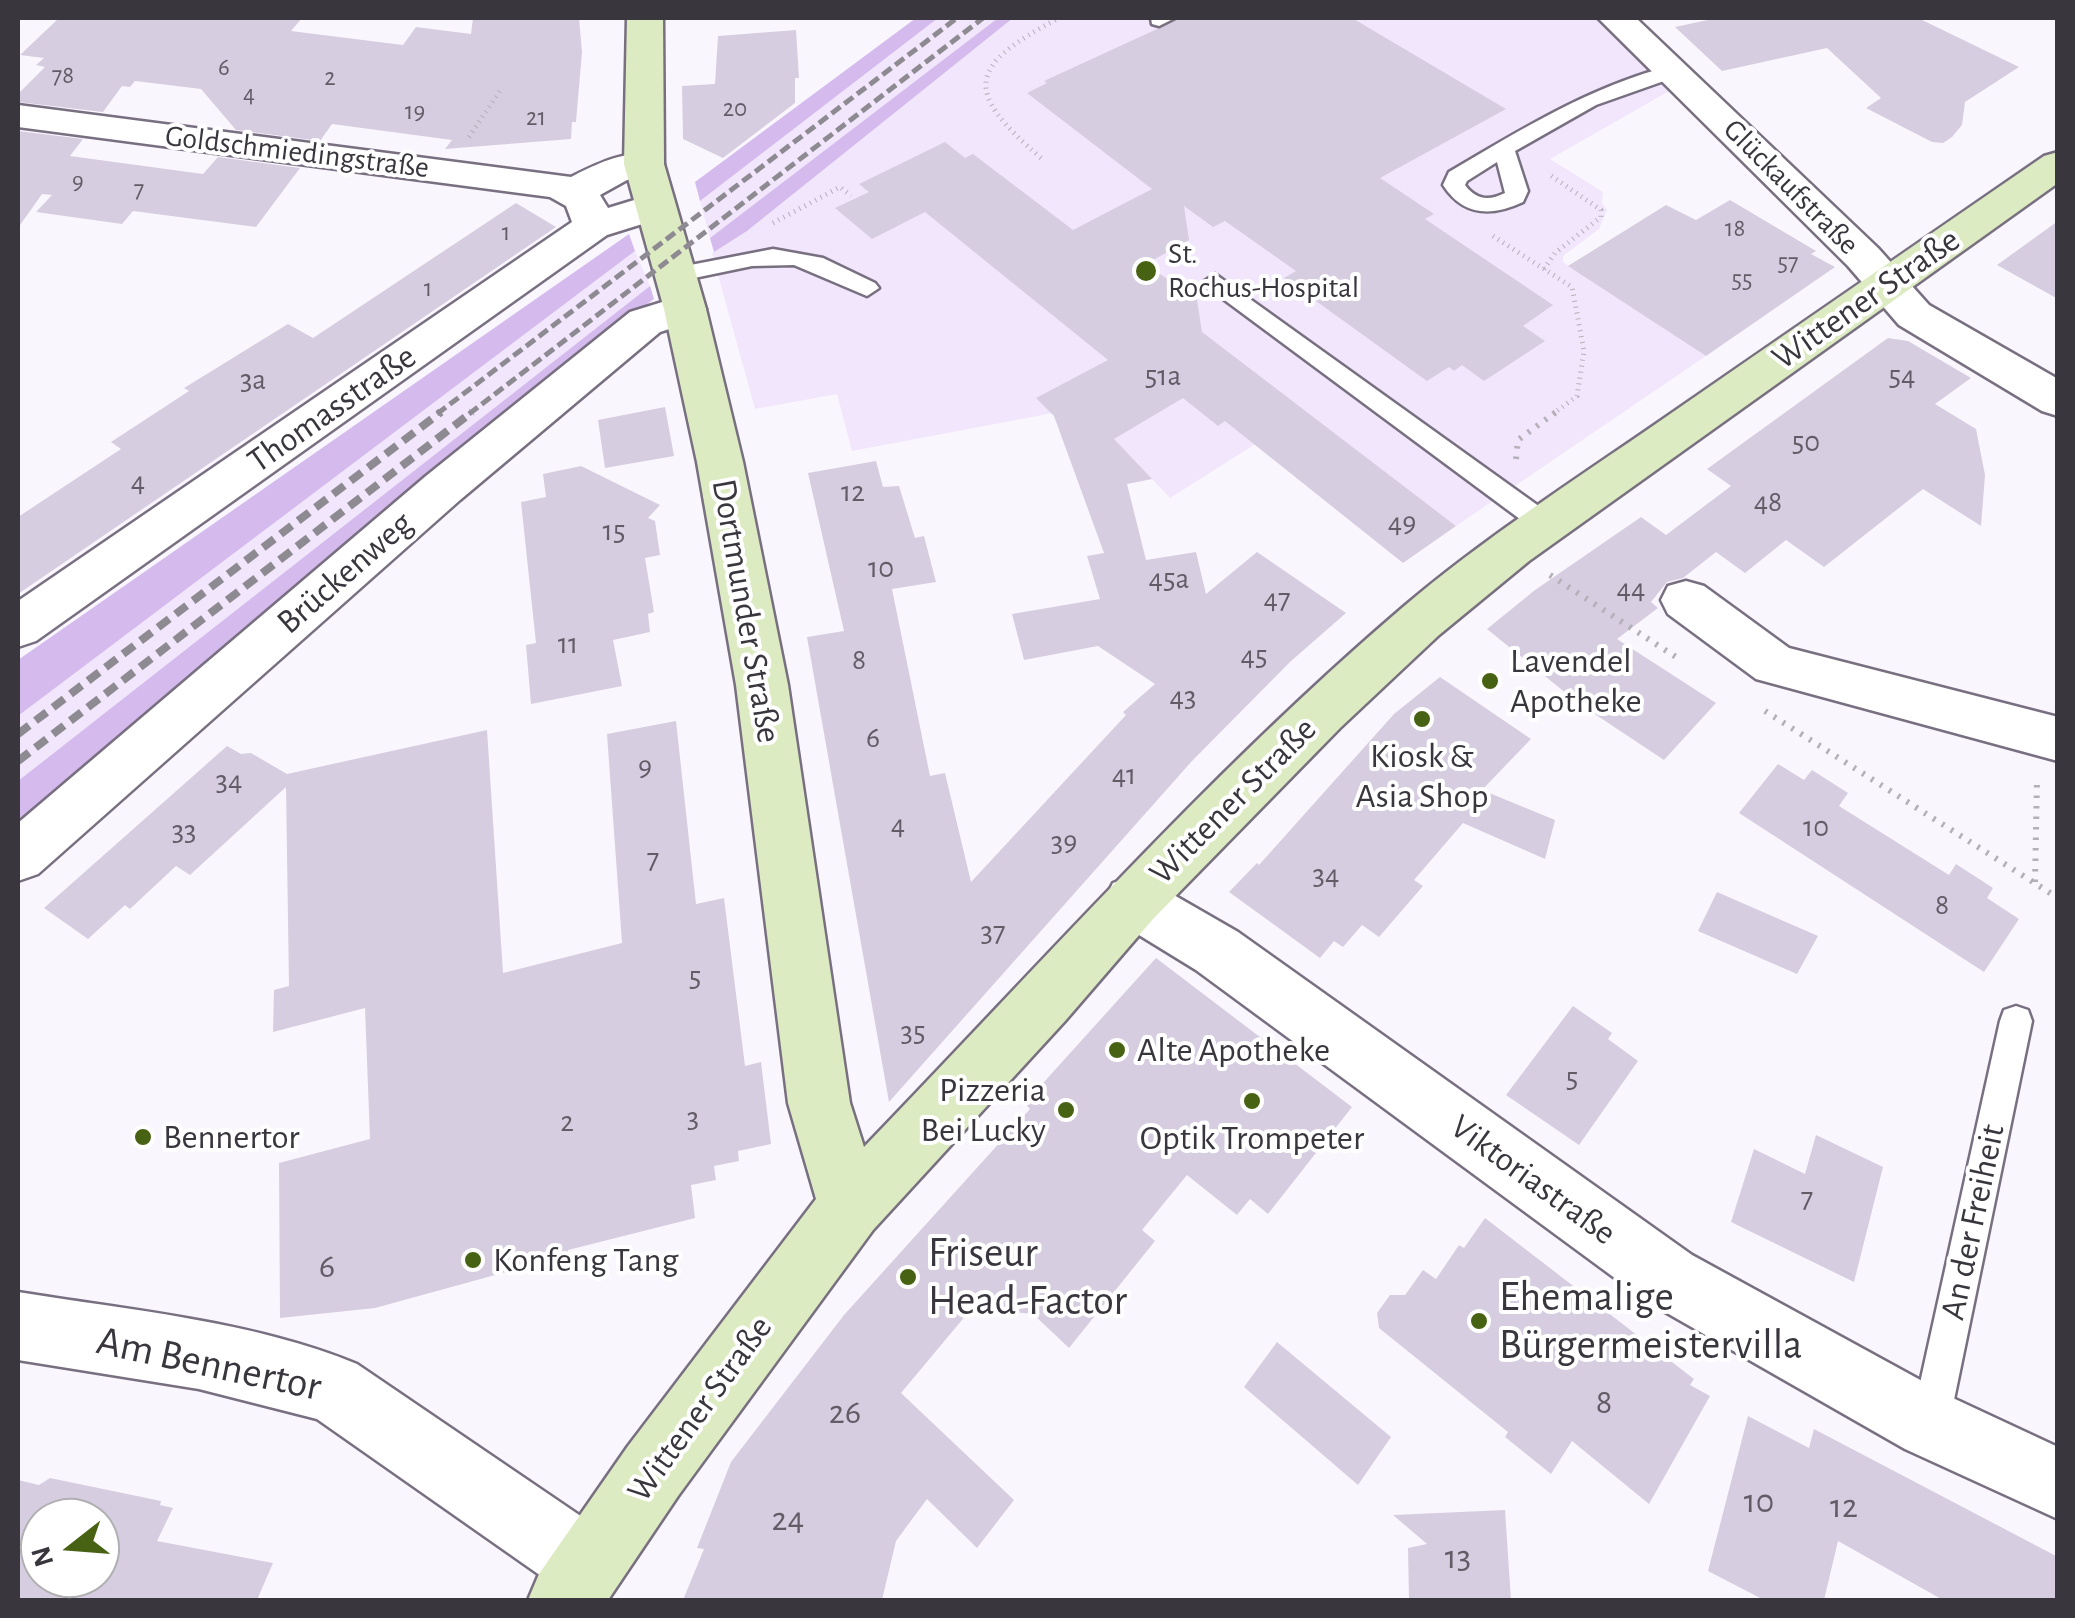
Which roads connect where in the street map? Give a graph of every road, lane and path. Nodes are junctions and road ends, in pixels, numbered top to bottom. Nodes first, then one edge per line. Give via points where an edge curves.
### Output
1 (645, 18) edge
2 (1059, 18) edge
3 (1616, 18) edge
4 (1674, 71) junction
5 (502, 88) dead end
6 (18, 116) edge
7 (1504, 150) junction
8 (1041, 158) dead end
9 (2058, 164) edge
10 (1538, 167) dead end
11 (445, 171) junction
12 (649, 186) junction
13 (851, 196) dead end
14 (574, 201) junction
15 (1480, 207) junction
16 (787, 255) junction
17 (1544, 270) junction
18 (1215, 282) dead end
19 (1886, 284) junction
20 (867, 288) dead end
21 (680, 292) junction
22 (2058, 400) edge
23 (1522, 472) dead end
24 (1528, 536) junction
25 (1686, 600) dead end
26 (18, 627) edge
27 (1695, 669) dead end
28 (1762, 709) dead end
29 (2048, 736) edge
30 (18, 858) edge
31 (2034, 883) junction
32 (2058, 898) edge
33 (1134, 902) junction
34 (2016, 1021) dead end
35 (850, 1206) junction
36 (18, 1326) edge
37 (1930, 1424) junction
38 (2058, 1484) edge
39 (576, 1582) edge

1 - 12 street, Dortmunder Straße
2 - 8 path via 1006,46 990,61 983,82 987,107
3 - 4 street, Glückaufstraße
4 - 7 lane via 1618,86
4 - 19 street, Glückaufstraße
5 - 11 path
6 - 11 street, Goldschmiedingstraße
7 - 15 lane via 1518,191 1499,206
7 - 15 lane via 1454,184
9 - 19 street, Wittener Straße
10 - 17 path via 1601,210 1596,224 1556,252
11 - 14 street, Goldschmiedingstraße
12 - 14 street, Thomasstraße
12 - 21 street, Dortmunder Straße
13 - 16 path via 840,188 771,221 790,238
14 - 26 street, Thomasstraße
15 - 17 path via 1480,227
16 - 20 lane via 837,270
16 - 21 lane
17 - 23 path via 1572,287 1583,377 1576,396 1518,440
18 - 24 lane
19 - 22 street, Glückaufstraße via 1914,315
19 - 24 street, Wittener Straße
21 - 30 street, Brückenweg
21 - 35 street, Dortmunder Straße via 762,685 819,1104
24 - 27 path via 1629,629
24 - 33 street, Wittener Straße via 1421,620
25 - 29 street via 1774,665
28 - 31 path
29 - 31 path
31 - 32 path
33 - 35 street, Wittener Straße
33 - 37 street, Viktoriastraße via 1217,951 1669,1278
34 - 37 lane, An der Freiheit
35 - 39 street, Wittener Straße
36 - 39 street, Am Bennertor via 198,1355 333,1388
37 - 38 street, Viktoriastraße

